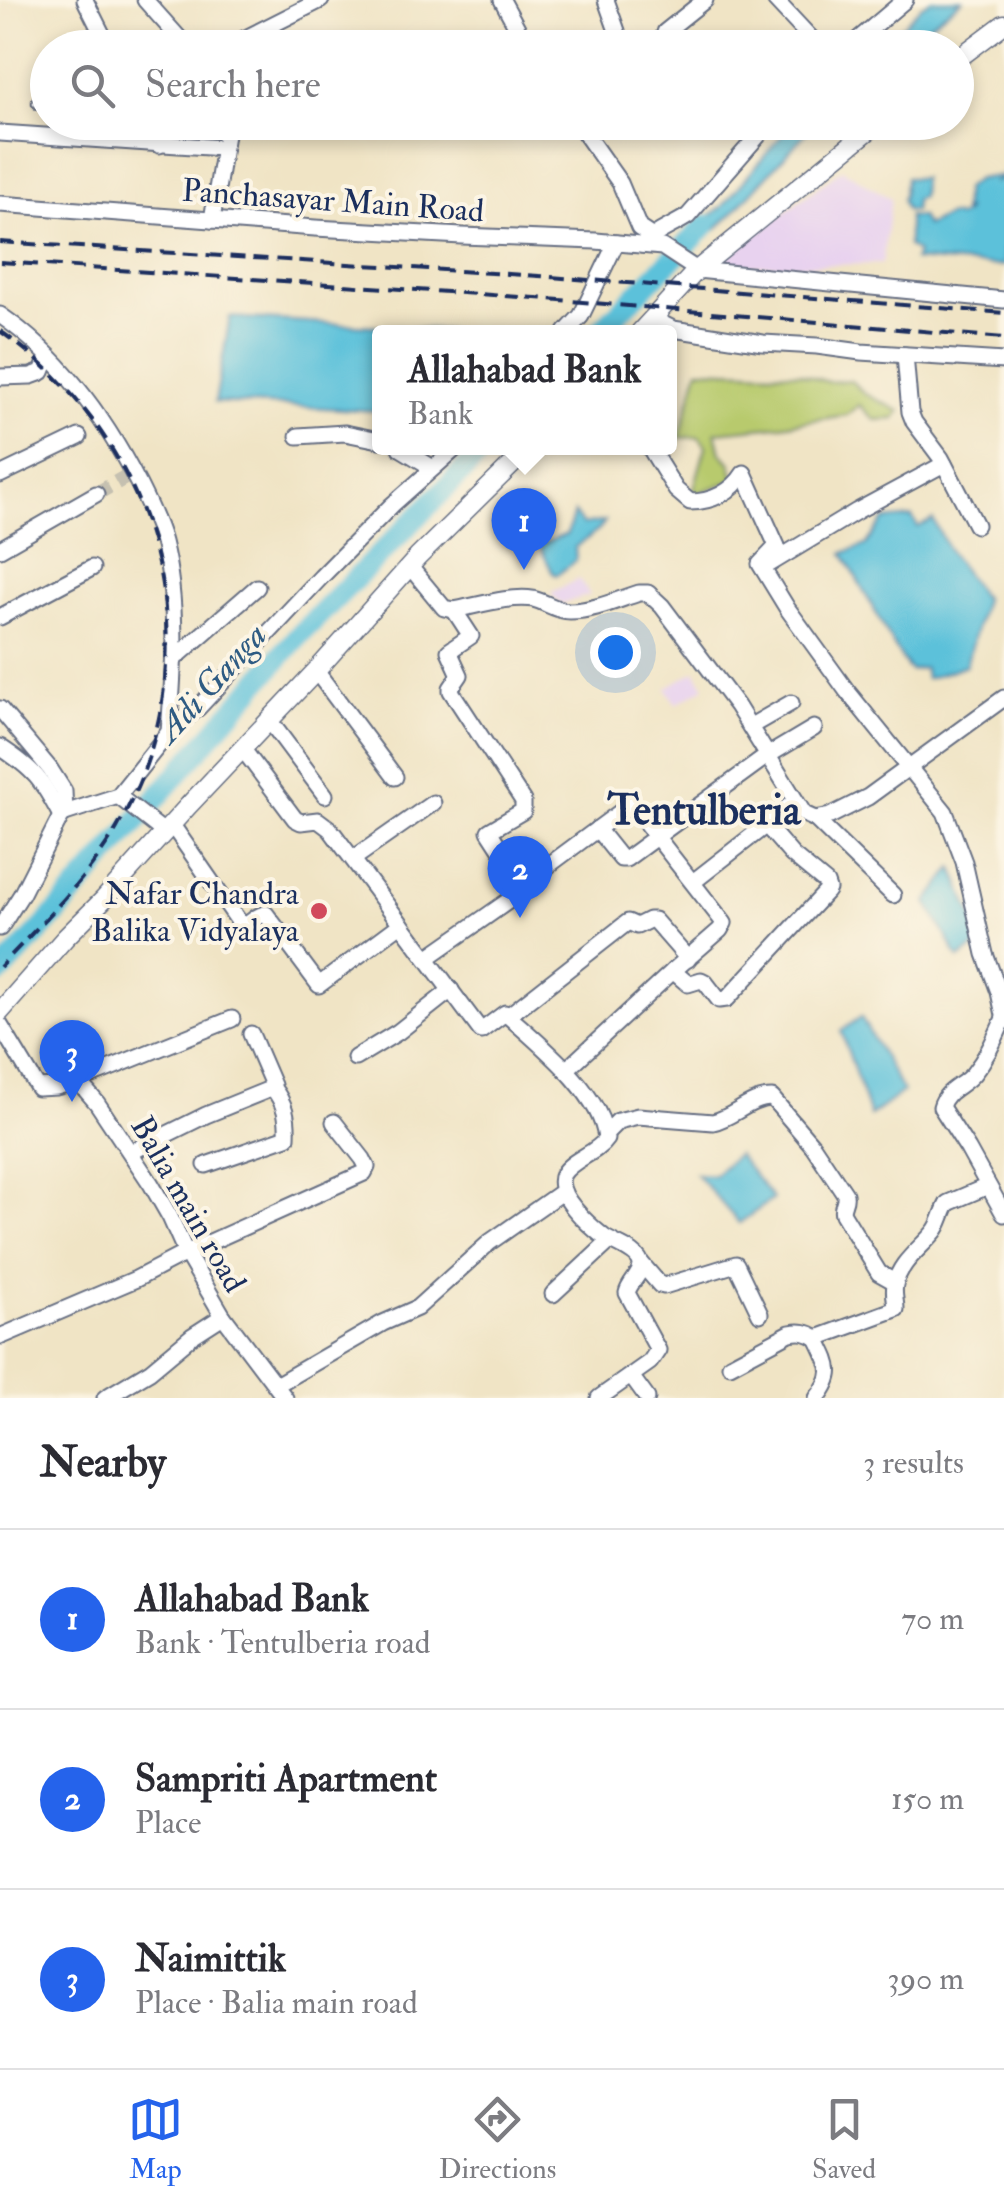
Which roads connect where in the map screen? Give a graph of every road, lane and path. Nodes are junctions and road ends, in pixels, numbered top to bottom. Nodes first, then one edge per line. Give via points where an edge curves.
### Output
1 (85, 0) edge
2 (145, 0) edge
3 (322, 0) edge
4 (523, 0) edge
5 (606, 0) edge
6 (705, 0) edge
7 (776, 0) edge
8 (904, 0) edge
9 (302, 4) edge
10 (505, 5) edge
11 (1004, 24) edge
12 (100, 30) edge
13 (172, 30) edge
14 (257, 30) edge
15 (518, 30) edge
16 (617, 30) edge
17 (668, 30) edge
18 (804, 30) edge
19 (869, 30) edge
20 (974, 46) edge
21 (30, 132) edge
22 (0, 133) edge
23 (128, 140) edge
24 (157, 140) edge
25 (224, 140) edge
26 (590, 140) edge
27 (754, 140) edge
28 (857, 140) edge
29 (159, 145) junction
30 (222, 148) junction
31 (0, 204) edge
32 (212, 220) junction
33 (652, 242) junction
34 (616, 243) junction
35 (697, 270) junction
36 (1004, 300) edge
37 (0, 315) edge
38 (573, 325) edge
39 (647, 325) edge
40 (677, 329) edge
41 (904, 355) junction
42 (48, 358) junction
43 (1004, 361) edge
44 (0, 377) edge
45 (298, 436) dead end
46 (79, 437) dead end
47 (372, 439) edge
48 (412, 455) edge
49 (448, 455) edge
50 (522, 455) edge
51 (654, 455) edge
52 (944, 464) junction
53 (433, 468) junction
54 (0, 475) edge
55 (96, 494) tunnel mouth
56 (976, 524) dead end
57 (0, 549) edge
58 (92, 568) dead end
59 (411, 568) junction
60 (763, 568) junction
61 (256, 587) dead end
62 (454, 610) junction
63 (0, 618) edge
64 (175, 658) junction
65 (316, 671) junction
66 (1004, 698) edge
67 (791, 703) dead end
68 (0, 710) edge
69 (269, 720) junction
70 (750, 726) junction
71 (814, 728) dead end
72 (170, 732) junction
73 (0, 747) edge
74 (242, 748) junction
75 (767, 756) junction
76 (909, 768) junction
77 (395, 777) dead end
78 (118, 796) junction
79 (325, 796) dead end
80 (795, 802) junction
81 (434, 803) dead end
82 (63, 814) junction
83 (815, 818) junction
84 (766, 825) junction
85 (168, 829) junction
86 (598, 829) junction
87 (657, 835) junction
88 (353, 859) junction
89 (693, 882) junction
90 (526, 888) junction
91 (893, 895) dead end
92 (401, 924) junction
93 (0, 928) edge
94 (427, 958) junction
95 (688, 958) junction
96 (673, 971) junction
97 (451, 990) junction
98 (0, 1012) edge
99 (508, 1016) junction
100 (1004, 1016) edge
101 (232, 1019) dead end
102 (0, 1025) edge
103 (251, 1034) dead end
104 (355, 1058) dead end
105 (566, 1070) junction
106 (78, 1081) junction
107 (272, 1087) junction
108 (334, 1122) dead end
109 (606, 1133) junction
110 (131, 1152) junction
111 (206, 1165) dead end
112 (994, 1188) edge
113 (563, 1191) junction
114 (1004, 1214) edge
115 (610, 1241) junction
116 (186, 1254) junction
117 (641, 1263) junction
118 (895, 1282) junction
119 (554, 1294) dead end
120 (760, 1314) dead end
121 (223, 1316) junction
122 (2, 1336) edge
123 (817, 1338) junction
124 (730, 1365) dead end
125 (630, 1376) junction
126 (280, 1392) edge
127 (105, 1398) edge
128 (599, 1398) edge
129 (647, 1398) edge
130 (818, 1398) edge

1 - 12 street
2 - 13 street
3 - 9 street
4 - 10 street
5 - 16 street
6 - 17 street
7 - 18 street
8 - 19 street
9 - 14 street
10 - 15 street
11 - 20 main road
21 - 22 street
23 - 29 street
24 - 29 street
25 - 30 street
26 - 33 street
27 - 33 street via 688,216
28 - 35 main road
29 - 30 street
30 - 32 street
31 - 32 street, Panchasayar Main Road
32 - 34 street, Panchasayar Main Road
33 - 34 street, Panchasayar Main Road
33 - 35 street
34 - 38 street
35 - 36 street
35 - 39 main road
37 - 42 street
40 - 41 street
41 - 43 street
41 - 52 street via 910,412
42 - 44 street via 42,372
42 - 64 street via 117,442 163,539
45 - 47 street
46 - 54 street
48 - 53 street
49 - 53 street
50 - 59 main road
51 - 60 street via 690,502 731,489 744,473 777,546
52 - 56 street
52 - 60 street
53 - 72 street
55 - 57 street
58 - 63 street
59 - 62 street via 444,608
59 - 65 main road
60 - 76 street
61 - 64 street
62 - 70 street via 531,599 569,611 648,594
62 - 90 street via 472,636 448,651 460,676 451,691 523,801 523,811 489,831
64 - 72 street
65 - 69 main road
65 - 77 street
66 - 76 street
67 - 70 street
68 - 82 street via 64,791
69 - 74 main road
69 - 79 street
70 - 75 street
71 - 75 street
72 - 78 street
73 - 82 street via 40,777
74 - 85 main road
74 - 88 street via 294,819 324,822
75 - 80 street
75 - 87 street
76 - 83 street via 850,807
76 - 100 street via 945,812 957,842
78 - 82 street
78 - 85 street
80 - 83 street
80 - 84 street
81 - 88 street
82 - 93 street
83 - 91 street
84 - 89 street
84 - 96 street via 828,889 727,999
85 - 92 street via 241,924 266,914 319,985
85 - 98 main road
86 - 87 street via 631,804
86 - 87 street via 624,860
86 - 90 street
87 - 89 street
88 - 92 street
89 - 95 street via 724,922
90 - 94 street
92 - 94 street
94 - 97 street
95 - 96 street
95 - 99 street via 654,920 628,922
96 - 105 street
97 - 99 street via 481,1031
97 - 104 street
99 - 105 street
100 - 112 street via 991,1050 941,1108
101 - 106 street
102 - 106 street via 38,1088
103 - 107 street
105 - 109 street
106 - 110 street, Balia main road
107 - 110 street
107 - 111 street via 284,1104 287,1137
108 - 116 street via 363,1160 364,1174
109 - 113 street via 602,1146 567,1169
109 - 118 street via 638,1116 724,1120 772,1098 845,1194 843,1214 879,1273
110 - 116 street, Balia main road
112 - 114 street
112 - 118 street via 948,1203
113 - 115 street
113 - 126 street via 490,1242 417,1308
115 - 117 street
115 - 119 street
116 - 121 street, Balia main road
116 - 122 street
117 - 120 street via 664,1286 736,1264
117 - 125 street via 626,1293 658,1350
118 - 123 street via 896,1309
121 - 126 street, Balia main road
121 - 127 street
123 - 124 street via 790,1334
123 - 130 street via 831,1372
125 - 128 street
125 - 129 street

